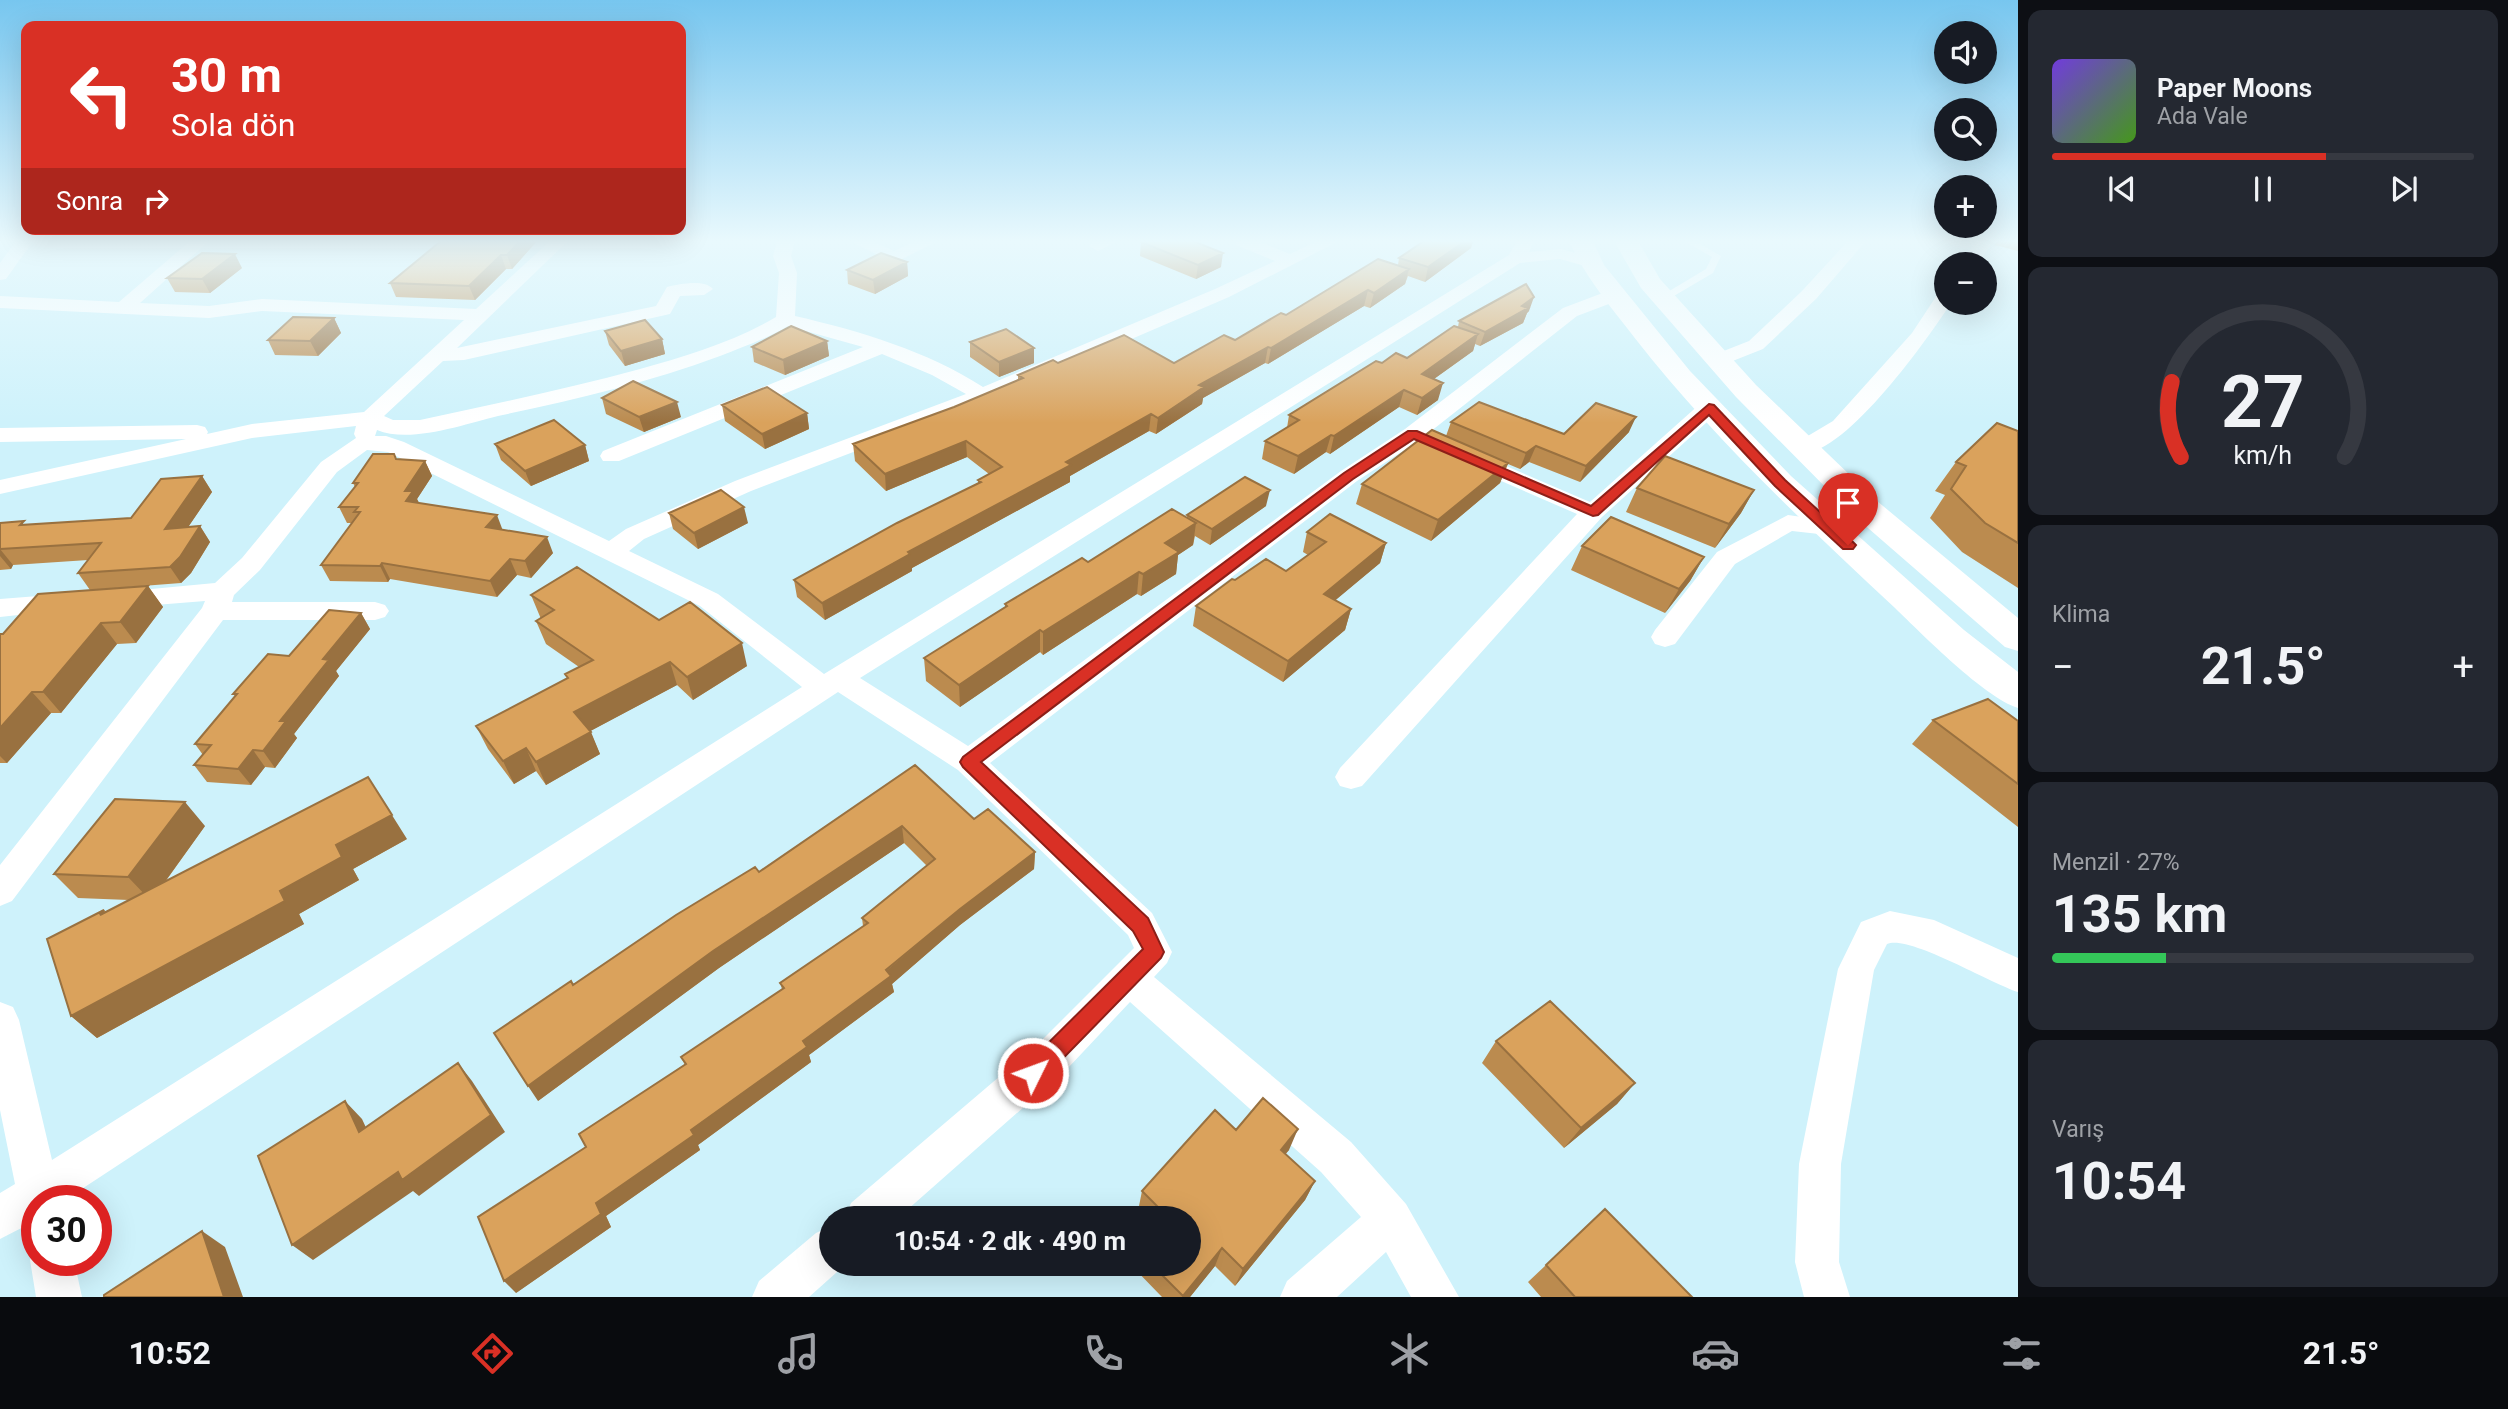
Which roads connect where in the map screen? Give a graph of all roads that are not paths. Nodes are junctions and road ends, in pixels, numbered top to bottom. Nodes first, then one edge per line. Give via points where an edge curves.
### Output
1 (0, 302) edge
2 (131, 302) edge
3 (496, 302) edge
4 (668, 302) edge
5 (786, 302) edge
6 (1202, 302) edge
7 (1437, 302) edge
8 (1598, 302) edge
9 (1620, 302) edge
10 (1667, 302) edge
11 (1802, 302) edge
12 (123, 308) junction
13 (1934, 314) edge
14 (482, 315) junction
15 (785, 320) junction
16 (879, 348) junction
17 (436, 355) junction
18 (1718, 360) junction
19 (982, 395) junction
20 (1709, 408) junction
21 (370, 418) junction
22 (252, 431) junction
23 (0, 435) edge
24 (1431, 441) junction
25 (362, 443) junction
26 (1804, 448) junction
27 (611, 456) dead end
28 (0, 487) edge
29 (1593, 512) junction
30 (1828, 527) junction
31 (612, 551) junction
32 (219, 601) junction
33 (0, 608) edge
34 (375, 611) dead end
35 (1665, 637) dead end
36 (2018, 638) edge
37 (831, 683) junction
38 (2018, 694) edge
39 (969, 762) junction
40 (1351, 777) dead end
41 (0, 891) edge
42 (2018, 975) edge
43 (1129, 978) junction
44 (0, 1020) edge
45 (37, 1185) edge
46 (56, 1185) edge
47 (21, 1206) edge
48 (880, 1206) edge
49 (0, 1218) edge
50 (1391, 1219) junction
51 (819, 1258) edge
52 (55, 1276) edge
53 (59, 1297) edge
54 (775, 1297) edge
55 (1303, 1297) edge
56 (1436, 1297) edge
57 (1827, 1297) edge

1 - 12 street
2 - 12 street
3 - 14 street
4 - 17 street via 663,310 464,354
5 - 15 street
6 - 19 street
7 - 37 street
8 - 24 street via 1570,312
9 - 20 highway
10 - 18 highway
11 - 18 street via 1756,345
12 - 14 street via 209,312 262,305
13 - 26 street via 1841,426
14 - 17 street
15 - 16 street
15 - 21 street via 764,333 683,363 584,391 420,427 389,427
16 - 19 street via 960,379
16 - 27 street
17 - 21 street
18 - 26 highway
19 - 31 street via 743,486 635,534
20 - 29 street
20 - 30 highway
21 - 22 street
21 - 25 street
22 - 23 street
22 - 28 street
24 - 29 street
24 - 39 street via 1349,476
25 - 31 street via 396,447
25 - 32 street via 329,467
26 - 36 highway via 1865,508
29 - 40 street
30 - 35 street via 1788,523 1726,558
30 - 38 highway
31 - 37 street via 709,600
32 - 33 street via 90,601
32 - 34 street
32 - 41 street
37 - 39 street
37 - 46 street
39 - 43 street via 1140,924 1154,952
42 - 57 street via 1921,931 1890,926 1874,933 1856,969 1819,1164 1817,1262
43 - 48 street via 1054,1055
43 - 50 street via 1336,1157
44 - 45 street
47 - 49 street
50 - 55 street
50 - 56 street
51 - 54 street
52 - 53 street

